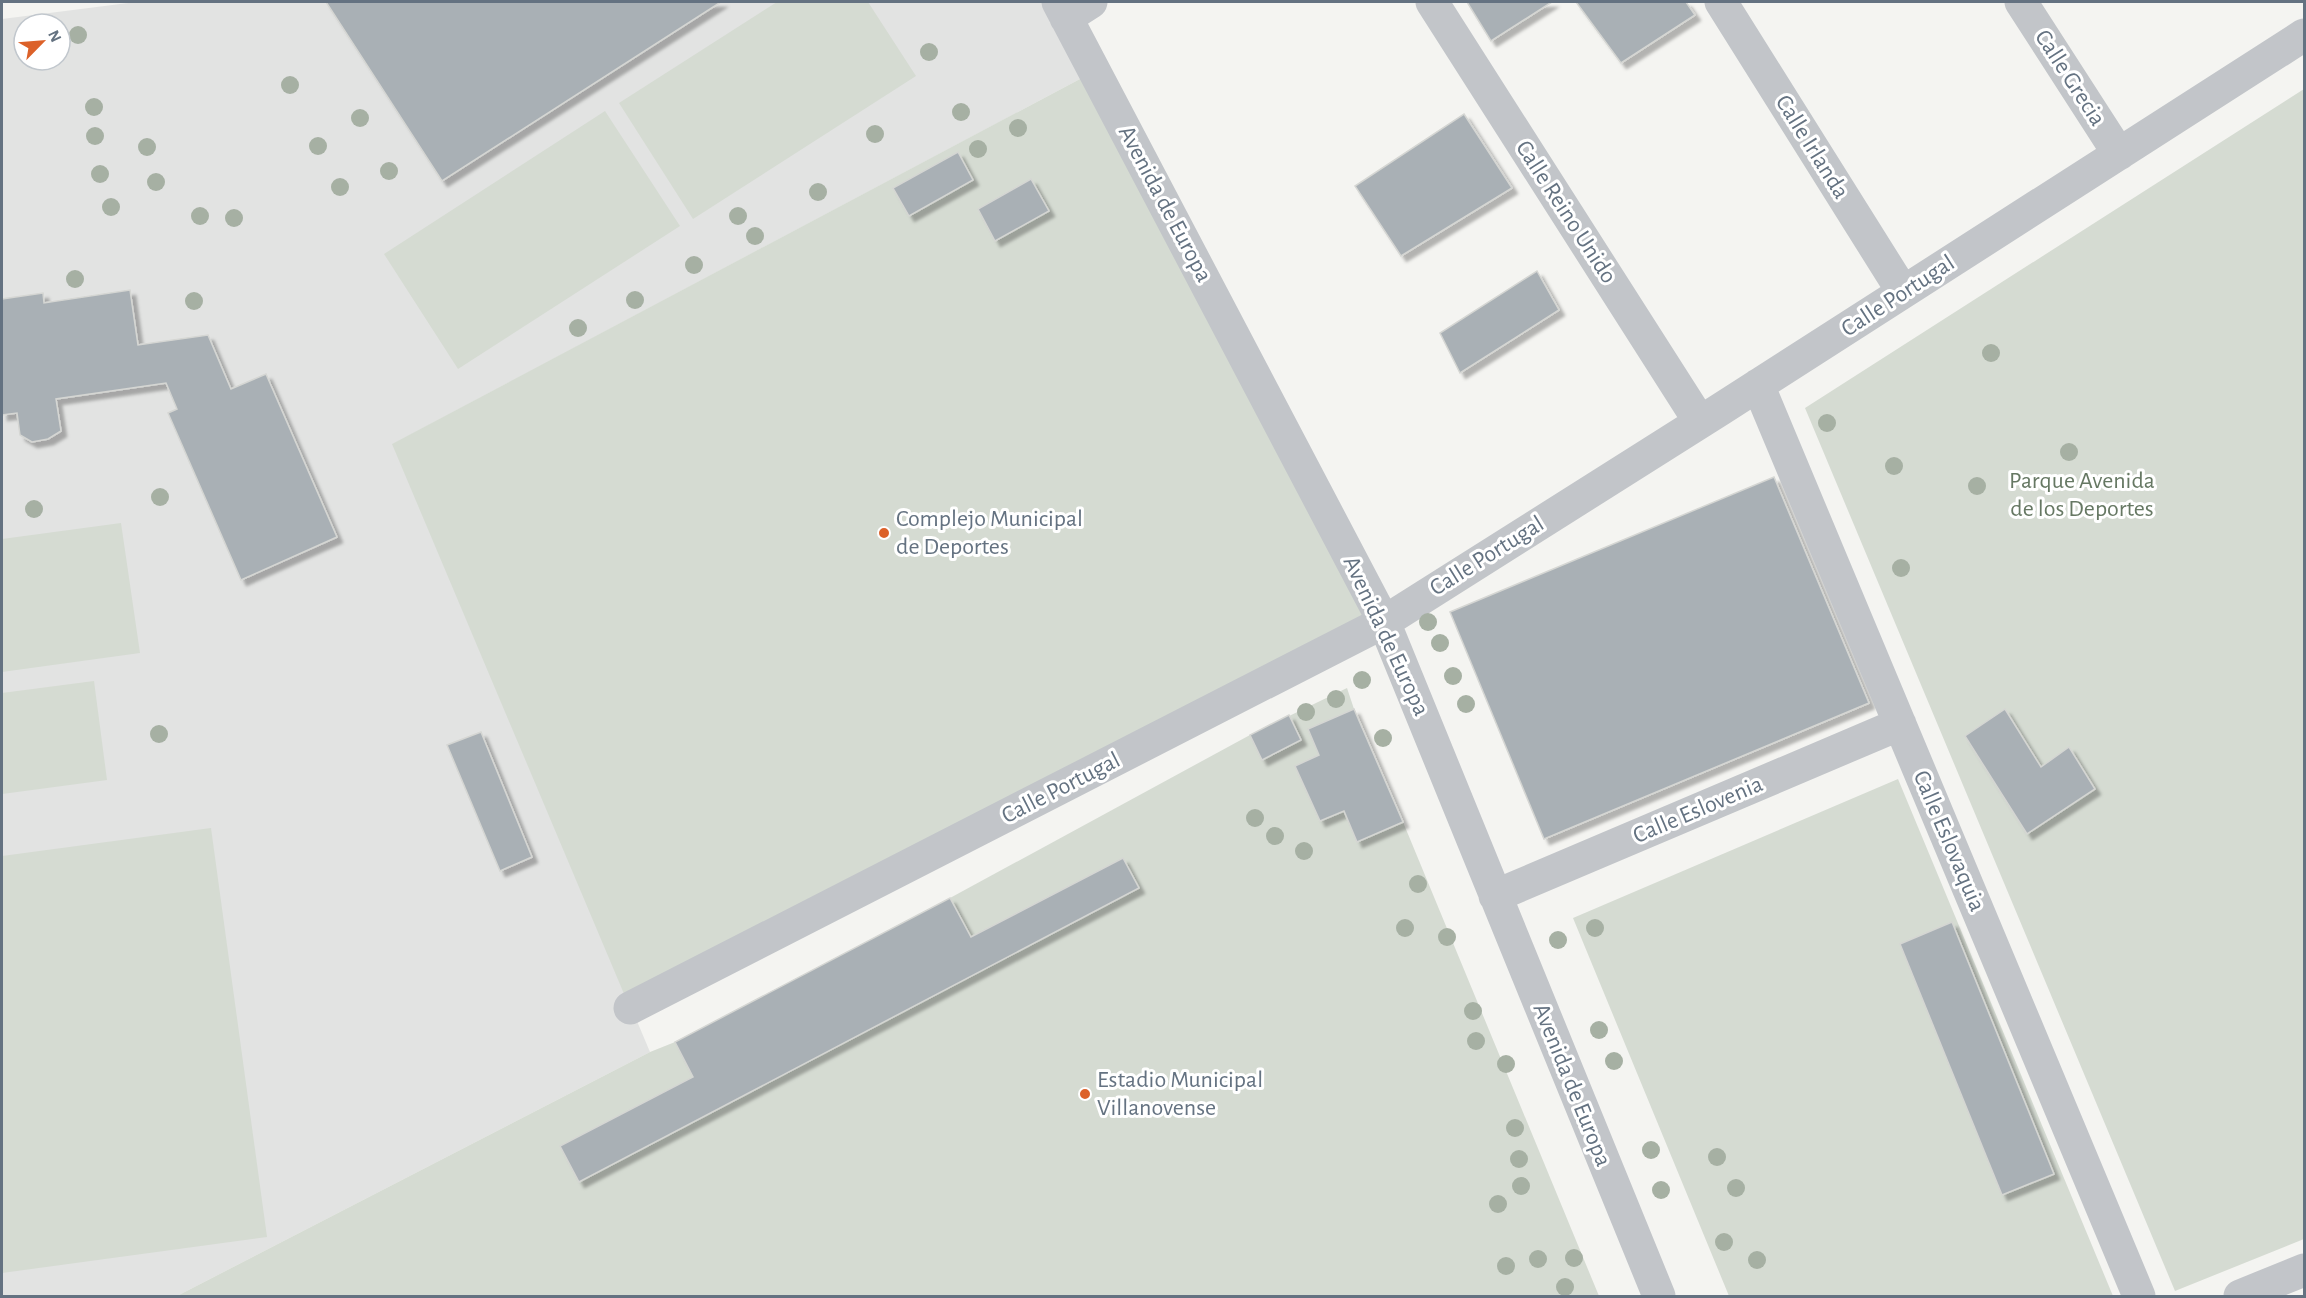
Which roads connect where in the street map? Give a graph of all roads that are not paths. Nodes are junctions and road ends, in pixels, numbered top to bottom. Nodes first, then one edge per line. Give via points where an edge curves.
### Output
1 (1432, 2) edge
2 (1721, 2) edge
3 (2021, 2) edge
4 (1072, 7) edge
5 (2304, 35) edge
6 (2119, 154) junction
7 (1903, 292) junction
8 (1758, 385) junction
9 (1700, 422) junction
10 (1384, 622) junction
11 (1900, 724) junction
12 (1495, 896) junction
13 (630, 1008) dead end
14 (2304, 1270) edge
15 (1659, 1296) edge
16 (2139, 1296) edge
17 (2240, 1296) edge

1 - 9 street, Calle Reino Unido
2 - 7 street, Calle Irlanda
3 - 6 street, Calle Grecia
4 - 10 street, Avenida de Europa
5 - 6 street, Calle Portugal
6 - 7 street, Calle Portugal
7 - 8 street, Calle Portugal
8 - 9 street, Calle Portugal
8 - 11 street, Calle Eslovaquia
9 - 10 street, Calle Portugal
10 - 12 street, Avenida de Europa
10 - 13 street, Calle Portugal
11 - 12 street, Calle Eslovenia
11 - 16 street, Calle Eslovaquia
12 - 15 street, Avenida de Europa
14 - 17 street

